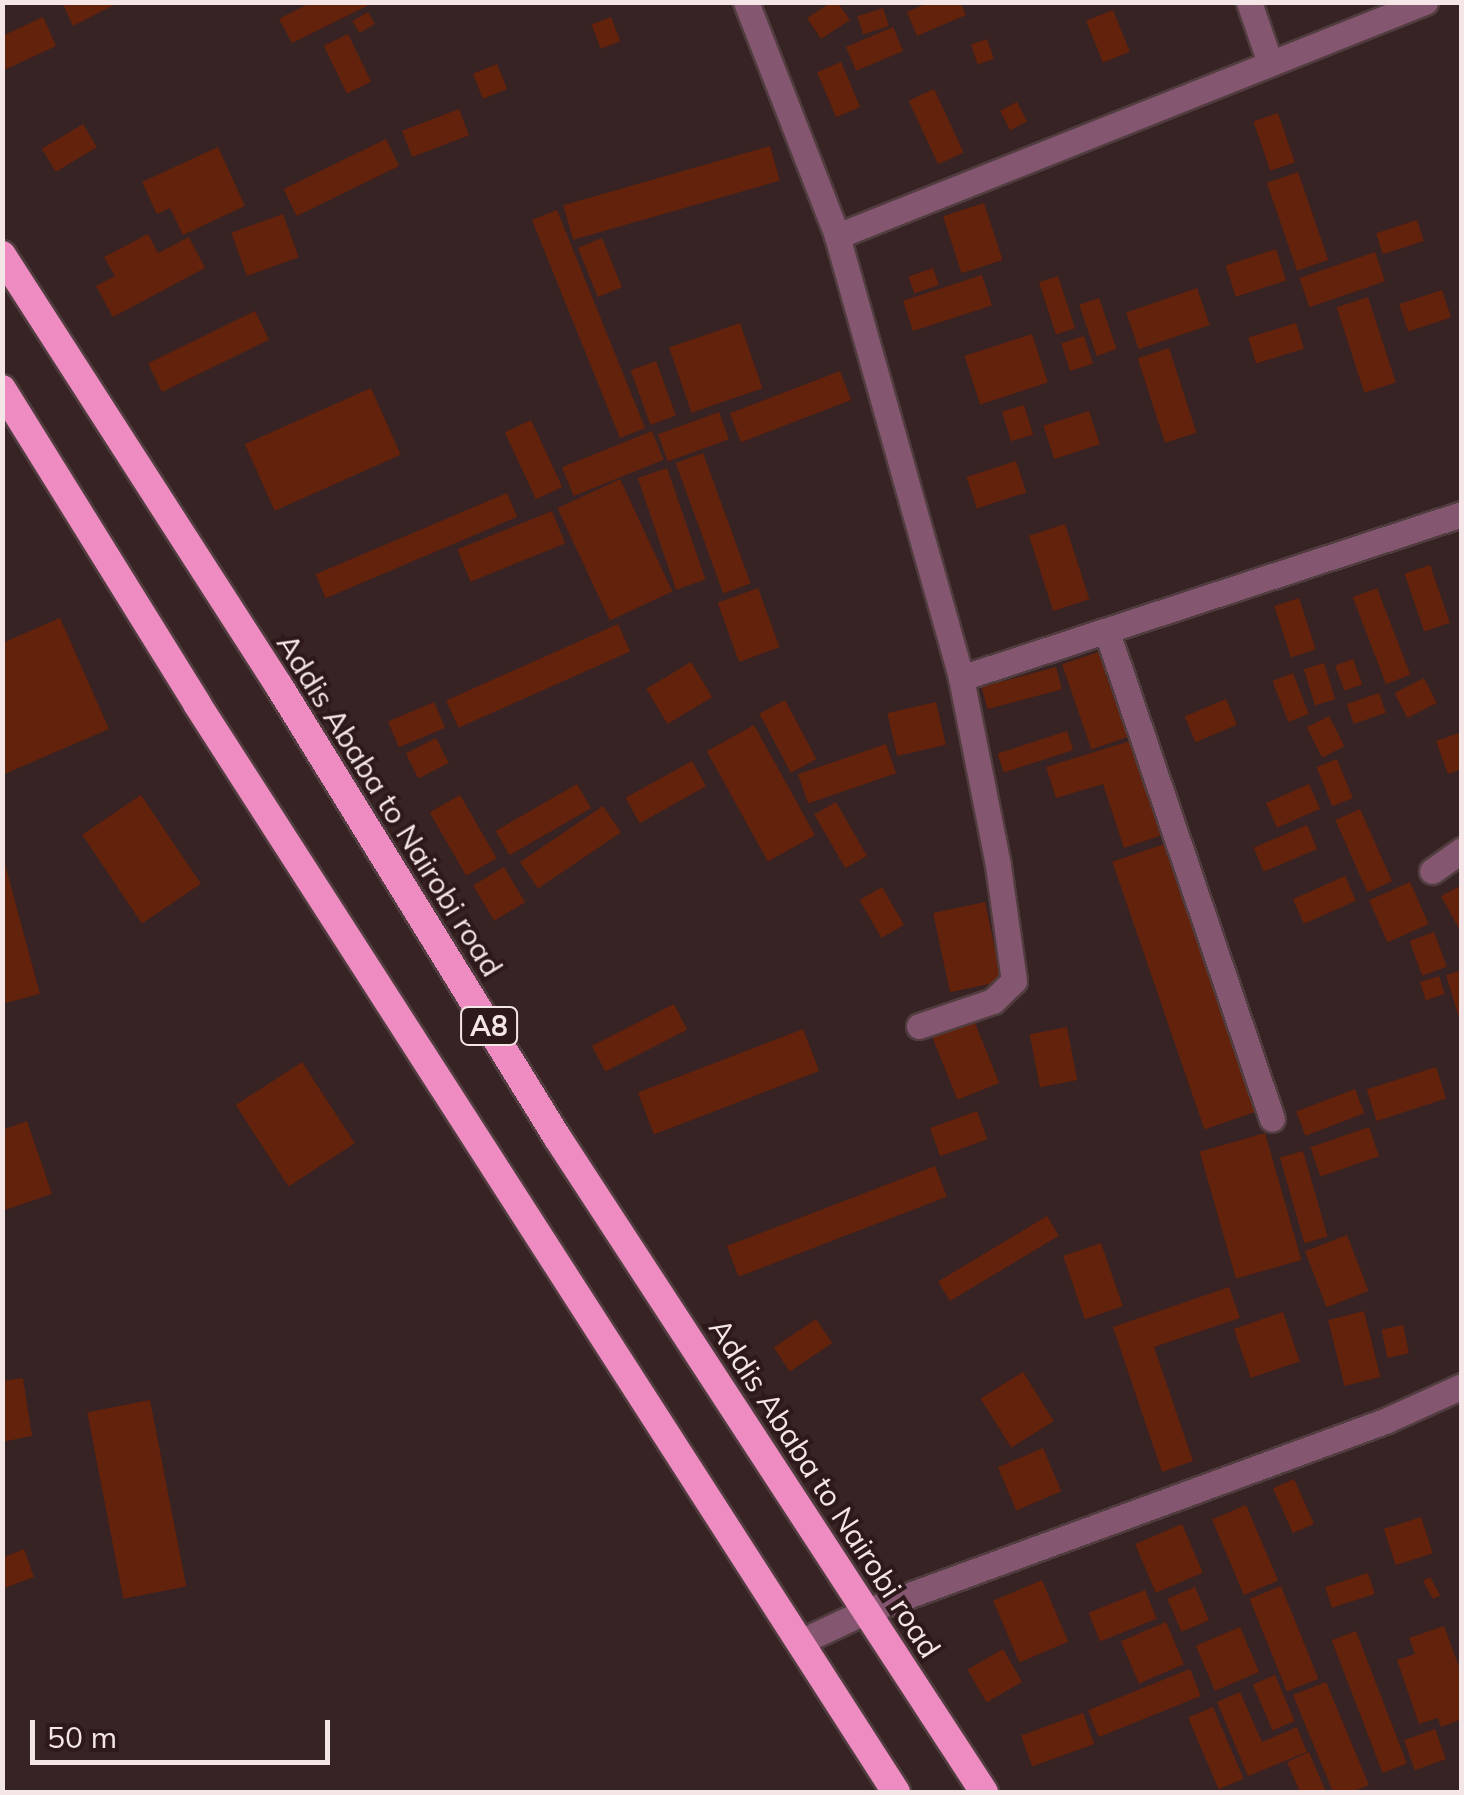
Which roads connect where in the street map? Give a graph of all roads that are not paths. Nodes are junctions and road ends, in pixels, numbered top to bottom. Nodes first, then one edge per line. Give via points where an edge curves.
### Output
1 (746, 2) edge
2 (1249, 2) edge
3 (1425, 2) edge
4 (1270, 63) junction
5 (837, 236) junction
6 (2, 255) edge
7 (2, 389) edge
8 (1462, 514) edge
9 (1107, 632) junction
10 (961, 678) junction
11 (1462, 850) edge
12 (1432, 871) dead end
13 (919, 1026) dead end
14 (1272, 1119) dead end
15 (1462, 1386) edge
16 (866, 1611) junction
17 (800, 1642) junction
18 (896, 1792) edge
19 (984, 1792) edge

1 - 5 street
2 - 4 street
3 - 4 street
4 - 5 street
5 - 10 street
6 - 16 highway, Addis Ababa to Nairobi road / A8 via 568,1153
7 - 17 highway, A8
8 - 9 street
9 - 10 street
9 - 14 street
10 - 13 street via 1014,981 994,1000
11 - 12 street
15 - 16 street via 1385,1421
16 - 17 street
16 - 19 highway, Addis Ababa to Nairobi road / A8
17 - 18 highway, A8

